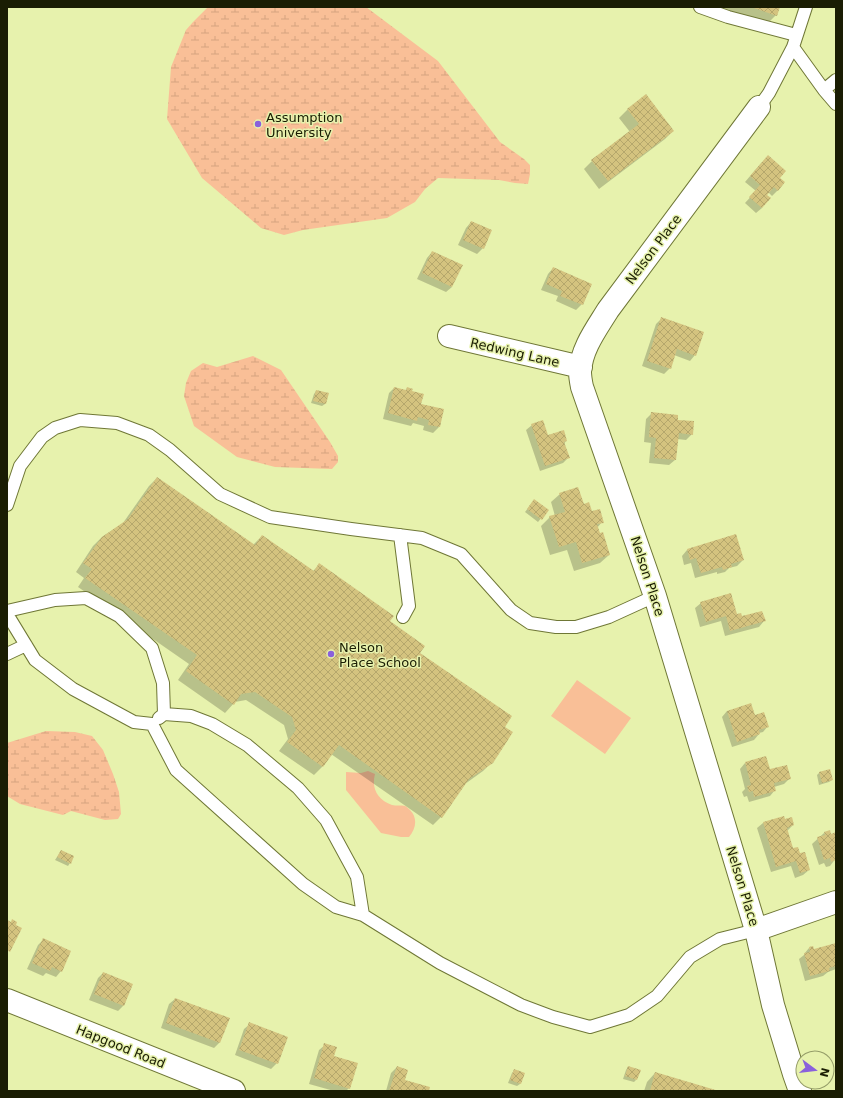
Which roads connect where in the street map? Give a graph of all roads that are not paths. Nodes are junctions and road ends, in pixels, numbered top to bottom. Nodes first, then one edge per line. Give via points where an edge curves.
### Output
1 (700, 7) edge
2 (806, 7) edge
3 (796, 35) junction
4 (793, 47) junction
5 (836, 80) edge
6 (824, 90) junction
7 (836, 104) edge
8 (759, 107) joint
9 (449, 336) dead end
10 (580, 367) junction
11 (7, 505) edge
12 (400, 535) junction
13 (655, 596) junction
14 (7, 611) edge
15 (7, 614) edge
16 (403, 617) dead end
17 (26, 645) junction
18 (7, 654) edge
19 (164, 714) junction
20 (152, 724) junction
21 (836, 902) edge
22 (364, 915) junction
23 (756, 930) junction
24 (7, 1000) edge
25 (234, 1091) edge
26 (800, 1091) edge

1 - 3 lane
2 - 3 lane
3 - 4 lane
4 - 6 lane
4 - 8 lane
5 - 6 lane
6 - 7 lane
8 - 10 street, Nelson Place via 608,310 588,343
9 - 10 street, Redwing Lane
10 - 13 street, Nelson Place via 582,387
11 - 12 lane via 20,466 42,437 55,428 80,420 117,423 149,435 220,494 270,517
12 - 13 lane via 422,538 461,554 512,610 530,623 576,627 609,617
12 - 16 lane via 409,606
13 - 23 street, Nelson Place
14 - 19 lane via 56,600 86,598 119,616 152,648 163,683
15 - 17 lane
17 - 18 lane
17 - 20 lane via 35,660 73,690 134,722
19 - 20 lane
19 - 22 lane via 191,716 212,724 247,745 298,788 326,820 357,877
20 - 22 lane via 176,770 303,884 336,907
21 - 23 street
22 - 23 lane via 440,963 521,1005 590,1027 629,1015 657,996 690,957 720,939
23 - 26 street, Nelson Place via 773,1006
24 - 25 street, Hapgood Road

